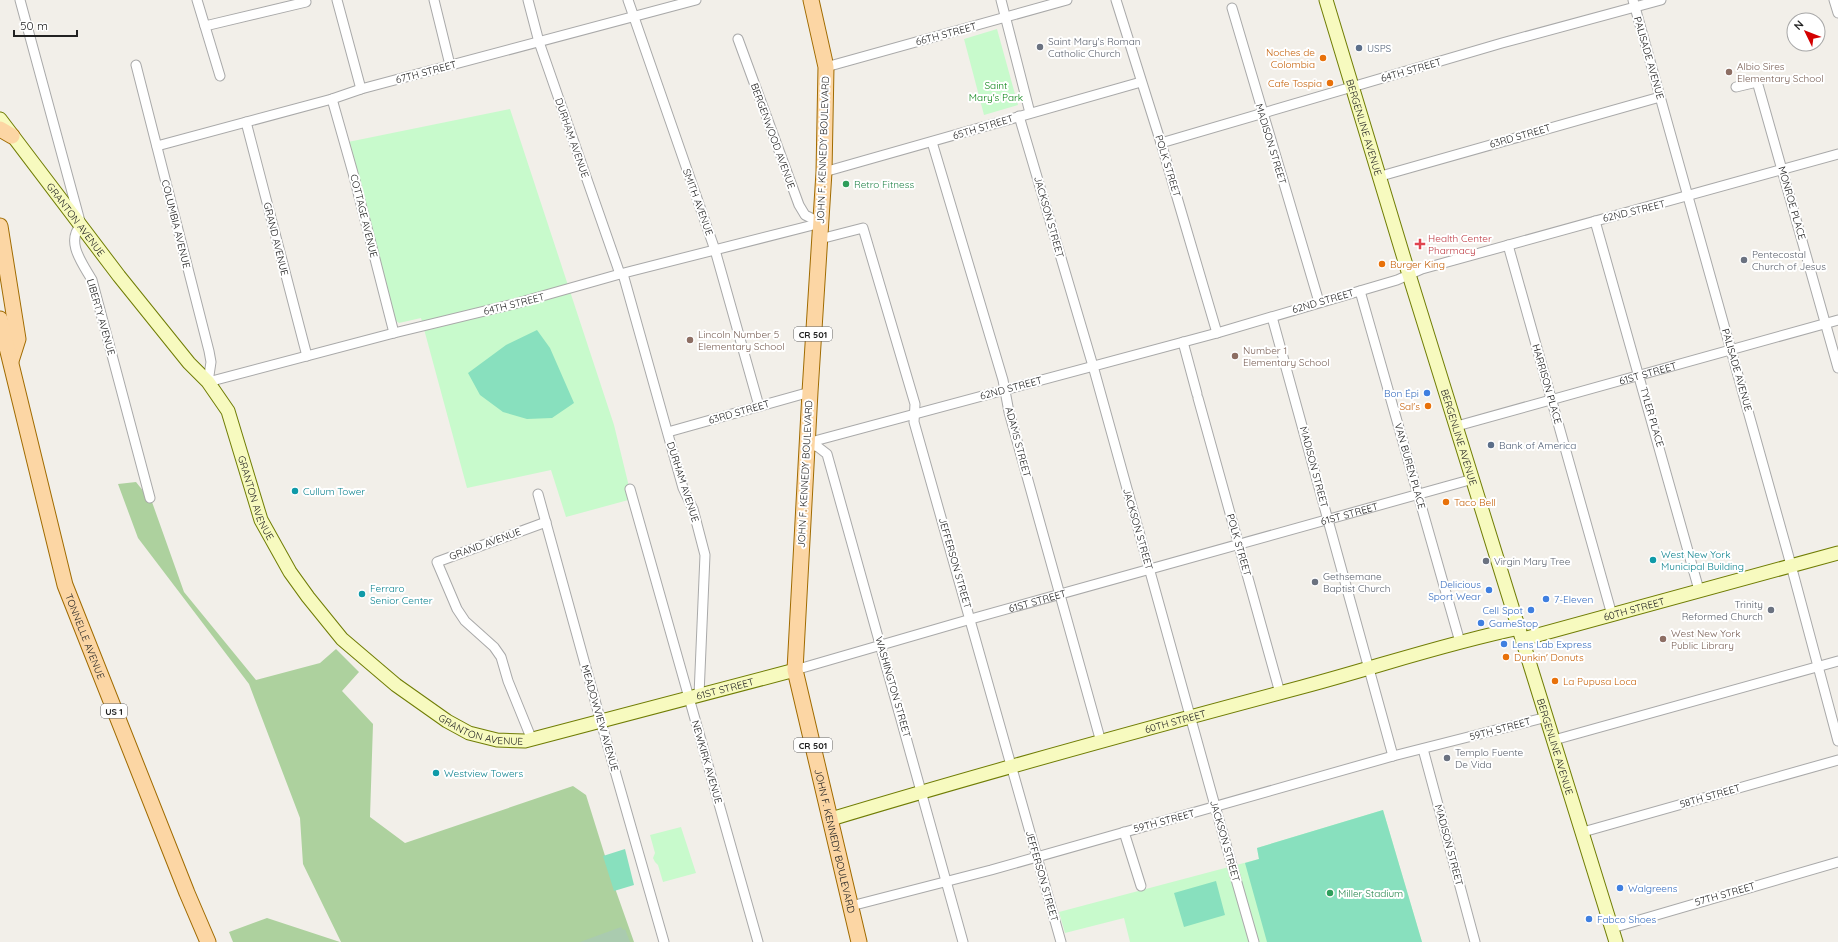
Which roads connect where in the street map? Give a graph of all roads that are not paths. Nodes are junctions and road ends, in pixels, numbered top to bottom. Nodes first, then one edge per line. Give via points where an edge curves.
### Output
1 (20, 0) edge
2 (197, 0) edge
3 (337, 0) edge
4 (434, 0) edge
5 (528, 0) edge
6 (628, 0) edge
7 (696, 0) edge
8 (811, 0) edge
9 (1001, 0) edge
10 (1067, 0) edge
11 (1116, 0) edge
12 (1326, 0) edge
13 (1661, 0) edge
14 (1834, 0) edge
15 (306, 2) dead end
16 (1634, 4) edge
17 (1232, 8) dead end
18 (1838, 13) edge
19 (632, 17) junction
20 (1006, 17) junction
21 (205, 26) junction
22 (738, 38) dead end
23 (539, 42) junction
24 (450, 65) junction
25 (136, 66) dead end
26 (826, 67) junction
27 (220, 76) dead end
28 (1141, 82) junction
29 (1352, 87) junction
30 (1736, 88) dead end
31 (361, 89) junction
32 (1660, 97) junction
33 (332, 99) junction
34 (1030, 113) junction
35 (1262, 113) junction
36 (1019, 116) junction
37 (0, 120) edge
38 (246, 122) junction
39 (6, 132) edge
40 (932, 142) junction
41 (1161, 143) junction
42 (157, 146) junction
43 (1838, 154) edge
44 (1782, 170) junction
45 (824, 172) junction
46 (1381, 176) junction
47 (1688, 196) junction
48 (1595, 221) junction
49 (821, 223) junction
50 (81, 225) junction
51 (0, 226) edge
52 (820, 239) junction
53 (1508, 245) junction
54 (715, 250) junction
55 (622, 274) junction
56 (1409, 274) junction
57 (1360, 291) junction
58 (1319, 302) junction
59 (1272, 317) junction
60 (0, 319) edge
61 (1838, 320) edge
62 (1825, 323) junction
63 (1217, 332) junction
64 (394, 333) junction
65 (1183, 342) junction
66 (1731, 349) junction
67 (307, 356) junction
68 (11, 362) junction
69 (1093, 366) junction
70 (1838, 368) edge
71 (1640, 375) junction
72 (208, 382) junction
73 (1004, 390) junction
74 (810, 392) junction
75 (1551, 399) junction
76 (759, 406) junction
77 (915, 414) junction
78 (1457, 426) junction
79 (668, 432) junction
80 (807, 443) junction
81 (1473, 479) junction
82 (630, 489) dead end
83 (538, 494) dead end
84 (1418, 494) junction
85 (150, 498) dead end
86 (1328, 520) junction
87 (546, 522) junction
88 (1239, 546) junction
89 (1838, 553) edge
90 (1791, 566) junction
91 (1150, 570) junction
92 (1699, 590) junction
93 (1059, 595) junction
94 (1612, 615) junction
95 (970, 619) junction
96 (1522, 633) junction
97 (1460, 642) junction
98 (882, 646) junction
99 (1838, 662) edge
100 (1818, 667) junction
101 (1369, 669) junction
102 (795, 670) junction
103 (1280, 693) junction
104 (694, 697) junction
105 (1547, 717) junction
106 (1190, 718) junction
107 (601, 722) junction
108 (532, 740) junction
109 (1554, 740) junction
110 (1838, 741) edge
111 (1101, 742) junction
112 (1423, 749) junction
113 (1393, 756) junction
114 (1838, 760) edge
115 (1011, 767) junction
116 (922, 792) junction
117 (1215, 807) junction
118 (831, 819) junction
119 (1124, 832) junction
120 (1583, 832) junction
121 (1036, 856) junction
122 (1838, 862) edge
123 (945, 882) junction
124 (1141, 886) dead end
125 (851, 906) junction
126 (1613, 938) edge
127 (208, 942) edge
128 (664, 942) edge
129 (758, 942) edge
130 (859, 942) edge
131 (963, 942) edge
132 (1061, 942) edge
133 (1254, 942) edge
134 (1476, 942) edge

1 - 50 street
2 - 21 street
3 - 31 street
4 - 24 street
5 - 23 street, DURHAM AVENUE
6 - 19 street, SMITH AVENUE
7 - 19 street, 67TH STREET
8 - 26 main road, JOHN F. KENNEDY BOULEVARD / CR 501
9 - 20 street
10 - 20 street, 66TH STREET
11 - 28 street, POLK STREET
12 - 29 street, BERGENLINE AVENUE
13 - 16 street, 64TH STREET
14 - 18 street
15 - 21 street
16 - 29 street, 64TH STREET
16 - 32 street, PALISADE AVENUE
17 - 35 street, MADISON STREET
19 - 23 street, 67TH STREET
19 - 54 street, SMITH AVENUE
20 - 26 street, 66TH STREET
20 - 34 street
21 - 27 street
22 - 49 street, BERGENWOOD AVENUE via 799,205 805,215
23 - 24 street, 67TH STREET
23 - 55 street, DURHAM AVENUE
24 - 31 street, 67TH STREET
25 - 42 street, COLUMBIA AVENUE
26 - 45 main road, JOHN F. KENNEDY BOULEVARD / CR 501
28 - 34 street, 65TH STREET
28 - 41 street, POLK STREET
29 - 35 street, 64TH STREET
29 - 46 street, BERGENLINE AVENUE
30 - 44 street, MONROE PLACE via 1757,82
31 - 33 street, 67TH STREET
32 - 46 street, 63RD STREET
32 - 47 street, PALISADE AVENUE
33 - 38 street, 67TH STREET
33 - 64 street, COTTAGE AVENUE
34 - 36 street, 65TH STREET
35 - 41 street, 64TH STREET
35 - 58 street, MADISON STREET
36 - 40 street, 65TH STREET
36 - 69 street, JACKSON STREET
37 - 39 street, GRANTON AVENUE
38 - 42 street, 67TH STREET
38 - 67 street, GRAND AVENUE
39 - 50 street, GRANTON AVENUE
40 - 45 street, 65TH STREET
40 - 73 street, ADAMS STREET
41 - 63 street, POLK STREET
42 - 72 street, COLUMBIA AVENUE via 209,351 211,362
43 - 44 street, 62ND STREET
44 - 47 street, 62ND STREET
44 - 62 street, MONROE PLACE
45 - 49 main road, JOHN F. KENNEDY BOULEVARD / CR 501
46 - 56 street, BERGENLINE AVENUE
47 - 48 street, 62ND STREET
47 - 66 street, PALISADE AVENUE
48 - 53 street, 62ND STREET
48 - 71 street, TYLER PLACE
49 - 52 main road, JOHN F. KENNEDY BOULEVARD / CR 501
49 - 54 street, 64TH STREET
50 - 72 street, GRANTON AVENUE via 189,363
50 - 85 street, LIBERTY AVENUE via 76,231 74,248 92,280
51 - 68 main road via 18,339
52 - 74 main road, JOHN F. KENNEDY BOULEVARD / CR 501
52 - 77 street, JEFFERSON STREET via 863,228 915,404
53 - 56 street, 62ND STREET
53 - 75 street, HARRISON PLACE
54 - 55 street, 64TH STREET
54 - 76 street, SMITH AVENUE
55 - 64 street, 64TH STREET
55 - 79 street, DURHAM AVENUE
56 - 57 street, 62ND STREET
56 - 78 street, BERGENLINE AVENUE
57 - 58 street, 62ND STREET
57 - 84 street, VAN BUREN PLACE
58 - 59 street, 62ND STREET
59 - 63 street, 62ND STREET
59 - 86 street, MADISON STREET
60 - 68 main road, TONNELLE AVENUE / US 1
61 - 62 street, 61ST STREET
62 - 66 street, 61ST STREET
62 - 70 street, MONROE PLACE
63 - 65 street, 62ND STREET
64 - 67 street, 64TH STREET
65 - 69 street, 62ND STREET
65 - 88 street, POLK STREET
66 - 71 street, 61ST STREET
66 - 90 street, PALISADE AVENUE
67 - 72 street, 64TH STREET
68 - 127 main road, TONNELLE AVENUE / US 1 via 65,585
69 - 73 street, 62ND STREET
69 - 91 street, JACKSON STREET
71 - 75 street, 61ST STREET
71 - 92 street, TYLER PLACE
72 - 108 street, GRANTON AVENUE via 228,411 261,520 290,572 342,639 396,684 447,721 469,733 512,742
73 - 77 street, 62ND STREET
73 - 93 street, ADAMS STREET
74 - 76 street, 63RD STREET
74 - 80 main road, JOHN F. KENNEDY BOULEVARD / CR 501
75 - 78 street, 61ST STREET
75 - 94 street, HARRISON PLACE
76 - 79 street, 63RD STREET
77 - 80 street, 62ND STREET
77 - 95 street, JEFFERSON STREET via 914,422
78 - 81 street, BERGENLINE AVENUE
79 - 104 street, DURHAM AVENUE via 705,555
80 - 98 street, WASHINGTON STREET via 827,454
80 - 102 main road, JOHN F. KENNEDY BOULEVARD / CR 501
81 - 84 street, 61ST STREET
81 - 96 street, BERGENLINE AVENUE
82 - 104 street, NEWKIRK AVENUE
83 - 87 street, MEADOWVIEW AVENUE
84 - 86 street, 61ST STREET
84 - 97 street, VAN BUREN PLACE
86 - 88 street, 61ST STREET
86 - 101 street, MADISON STREET
87 - 107 street, MEADOWVIEW AVENUE
87 - 108 street, GRAND AVENUE via 437,562 457,609 465,621 494,647 501,657
88 - 91 street, 61ST STREET
88 - 103 street, POLK STREET
89 - 90 street, 60TH STREET
90 - 92 street, 60TH STREET
90 - 100 street, PALISADE AVENUE
91 - 93 street, 61ST STREET
91 - 106 street, JACKSON STREET
92 - 94 street, 60TH STREET
93 - 95 street, 61ST STREET
93 - 111 street, ADAMS STREET
94 - 96 street, 60TH STREET
95 - 98 street, 61ST STREET
95 - 115 street, JEFFERSON STREET
96 - 97 street, 60TH STREET
96 - 105 street, BERGENLINE AVENUE
97 - 101 street, 60TH STREET
98 - 102 street, 61ST STREET
98 - 116 street, WASHINGTON STREET
99 - 100 street
100 - 109 street
100 - 110 street, PALISADE AVENUE
101 - 103 street, 60TH STREET
101 - 113 street, MADISON STREET
102 - 104 street, 61ST STREET
102 - 118 main road, JOHN F. KENNEDY BOULEVARD / CR 501
103 - 106 street, 60TH STREET
104 - 107 street, 61ST STREET
104 - 129 street, NEWKIRK AVENUE
105 - 109 street, BERGENLINE AVENUE
105 - 112 street, 59TH STREET
106 - 111 street, 60TH STREET
106 - 117 street, JACKSON STREET
107 - 108 street, GRANTON AVENUE
107 - 128 street, MEADOWVIEW AVENUE
109 - 120 street, BERGENLINE AVENUE
111 - 115 street, 60TH STREET
112 - 113 street, 59TH STREET
112 - 134 street, MADISON STREET
113 - 117 street, 59TH STREET
114 - 120 street, 58TH STREET
115 - 116 street, 60TH STREET
115 - 121 street, JEFFERSON STREET
116 - 118 street, 60TH STREET
116 - 123 street, WASHINGTON STREET
117 - 119 street, 59TH STREET
117 - 133 street, JACKSON STREET
118 - 125 main road, JOHN F. KENNEDY BOULEVARD / CR 501
119 - 121 street, 59TH STREET
119 - 124 street
120 - 126 street, BERGENLINE AVENUE
121 - 123 street, 59TH STREET
121 - 132 street, JEFFERSON STREET
122 - 126 street, 57TH STREET
123 - 125 street, 59TH STREET
123 - 131 street, WASHINGTON STREET
125 - 130 main road, JOHN F. KENNEDY BOULEVARD / CR 501

